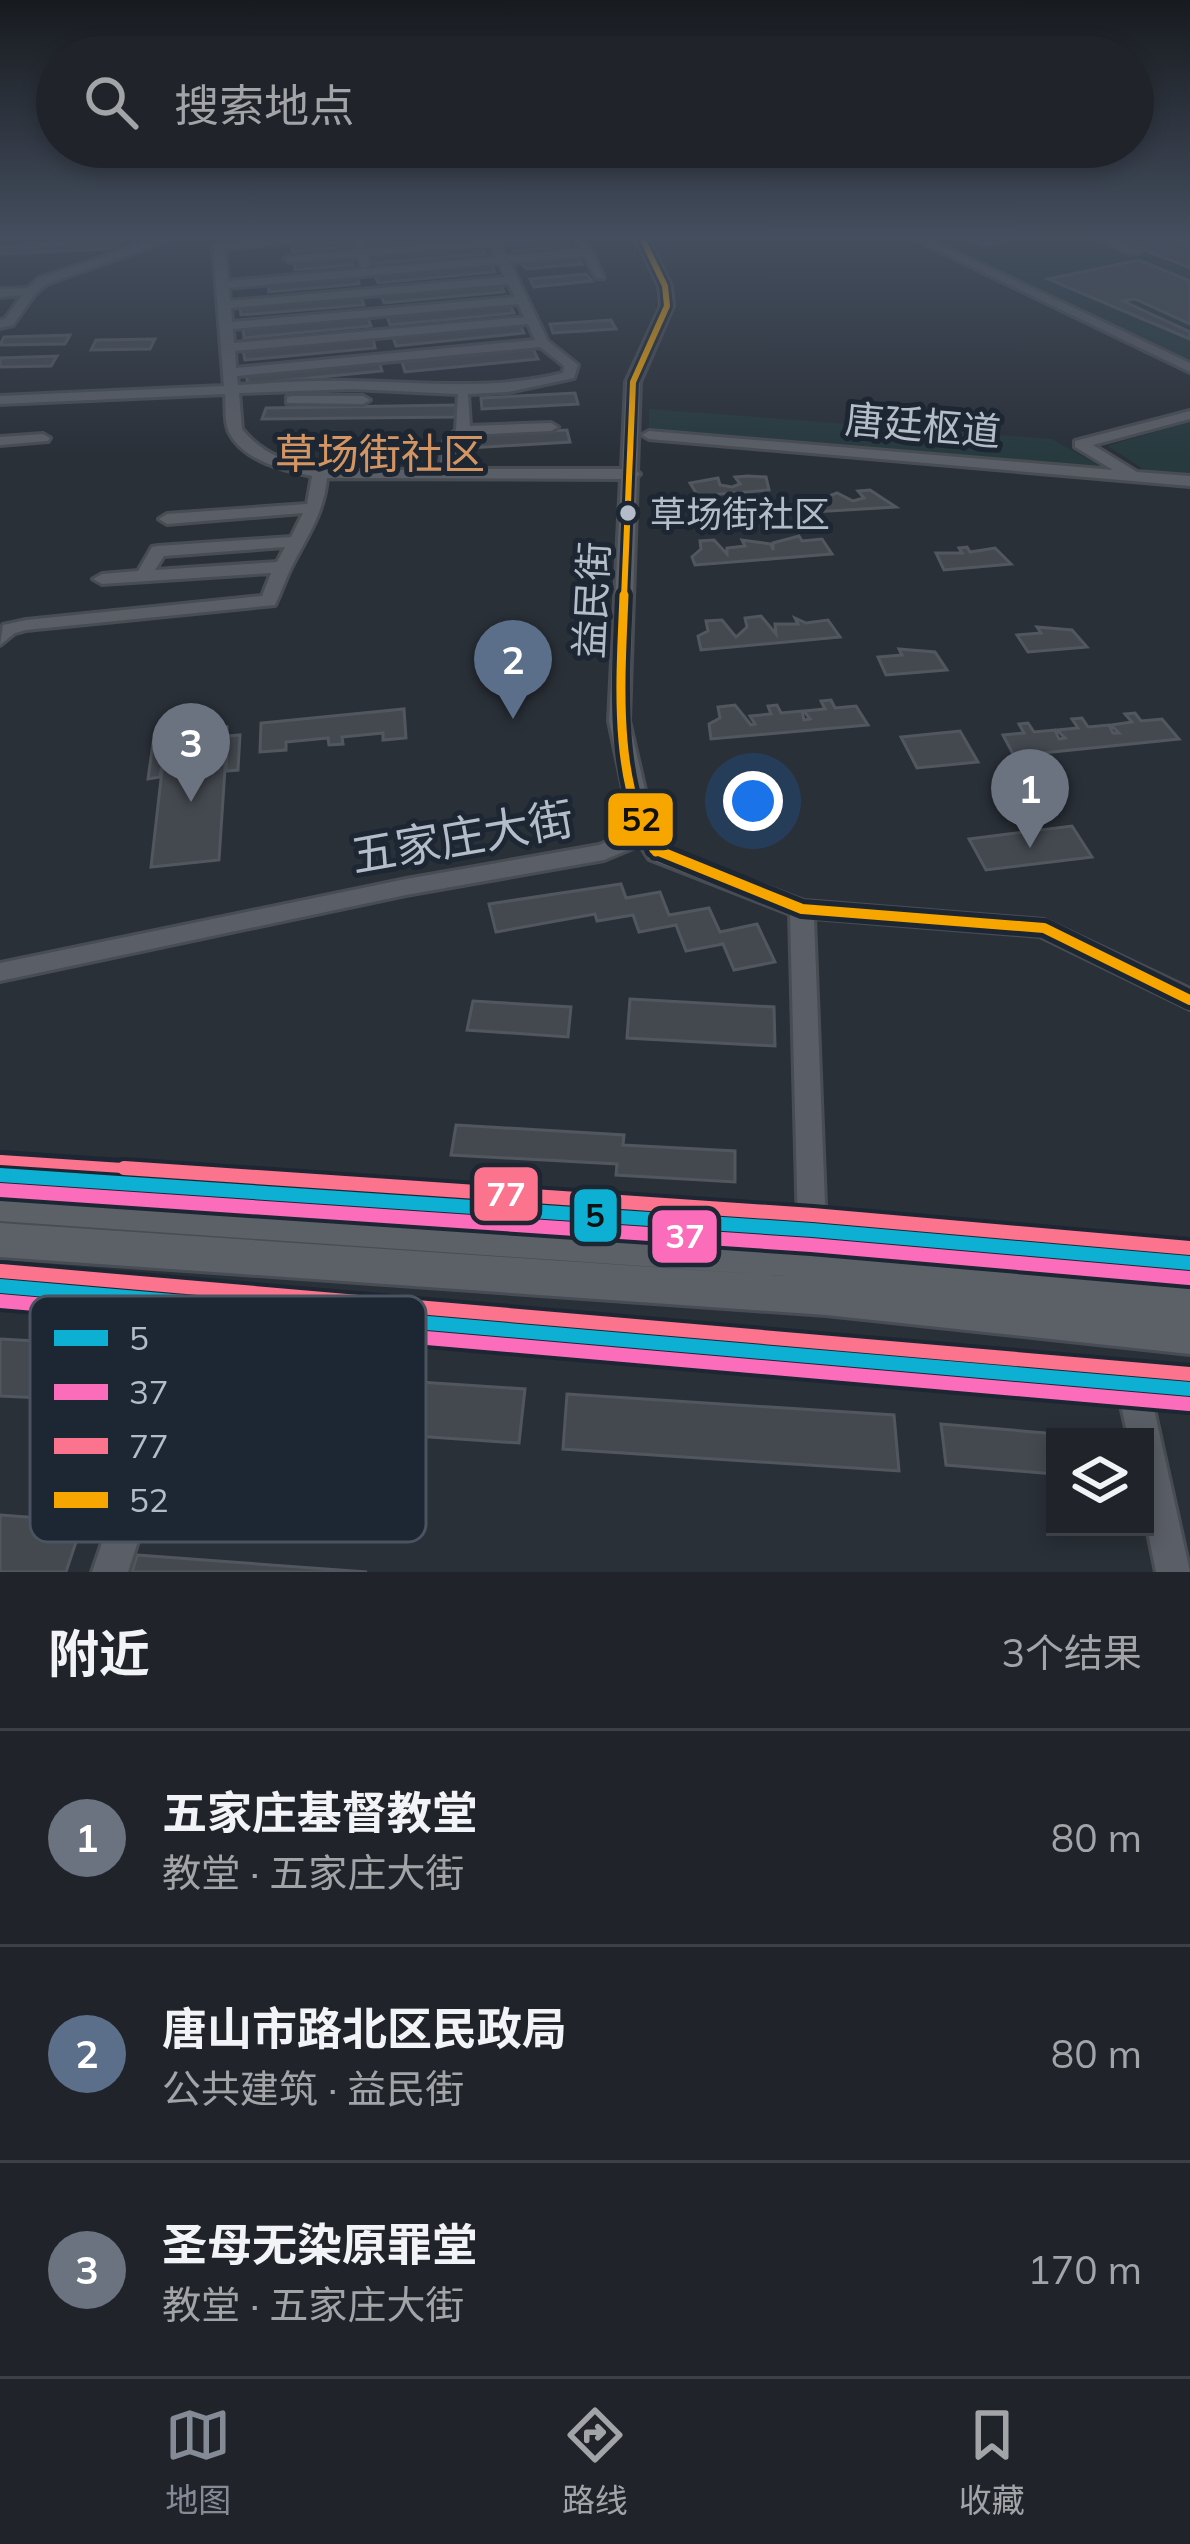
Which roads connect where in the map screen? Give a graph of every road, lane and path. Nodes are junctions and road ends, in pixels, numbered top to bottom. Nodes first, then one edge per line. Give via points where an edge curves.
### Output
1 (224, 309) edge
2 (410, 309) edge
3 (527, 309) edge
4 (665, 309) edge
5 (1067, 309) edge
6 (379, 312) junction
7 (532, 320) junction
8 (226, 326) junction
9 (385, 334) junction
10 (543, 343) junction
11 (227, 349) junction
12 (392, 358) junction
13 (1190, 368) edge
14 (230, 373) junction
15 (575, 389) dead end
16 (402, 391) junction
17 (231, 396) junction
18 (464, 396) junction
19 (0, 400) edge
20 (1190, 415) edge
21 (551, 427) dead end
22 (463, 431) junction
23 (650, 435) dead end
24 (43, 438) dead end
25 (0, 441) edge
26 (320, 473) junction
27 (446, 473) junction
28 (632, 473) junction
29 (1132, 476) junction
30 (1190, 481) edge
31 (1190, 500) edge
32 (312, 508) junction
33 (167, 519) dead end
34 (300, 541) junction
35 (278, 567) junction
36 (143, 577) junction
37 (102, 579) dead end
38 (0, 639) edge
39 (644, 834) junction
40 (802, 909) junction
41 (0, 972) edge
42 (1190, 1000) edge
43 (0, 1175) edge
44 (0, 1205) edge
45 (812, 1230) junction
46 (0, 1240) edge
47 (1190, 1263) edge
48 (0, 1286) edge
49 (111, 1296) edge
50 (1190, 1301) edge
51 (426, 1323) edge
52 (1190, 1335) edge
53 (1132, 1382) junction
54 (1190, 1389) edge
55 (1143, 1428) edge
56 (1154, 1480) edge
57 (120, 1542) edge
58 (110, 1572) edge
59 (1174, 1572) edge

1 - 8 street
2 - 6 street
3 - 7 street
4 - 28 street, 益民街 via 633,382
5 - 13 street
6 - 8 street
6 - 9 street
7 - 9 street
7 - 10 street
8 - 11 street
9 - 11 street
9 - 12 street
10 - 12 street
10 - 16 street via 571,365 569,375
11 - 14 street
12 - 14 street
12 - 16 street
14 - 17 street
15 - 18 street
16 - 17 street via 321,385
17 - 18 street
17 - 19 street
17 - 26 street via 244,443 287,467
18 - 22 street
20 - 29 street via 1080,444
21 - 22 street
22 - 27 street via 451,441
23 - 29 street, 唐廷枢道
24 - 25 street
26 - 27 street
26 - 32 street
27 - 28 street
28 - 39 street, 益民街 via 620,721
29 - 30 street, 唐廷枢道
29 - 31 street
32 - 33 street
32 - 34 street
34 - 35 street
34 - 36 street via 158,551
35 - 36 street
35 - 38 street via 269,601 26,625
36 - 37 street
39 - 40 street, 五家庄大街 via 670,862
39 - 41 street, 五家庄大街 via 604,852
40 - 42 street, 五家庄大街 via 1045,928
40 - 45 street
43 - 45 main road
44 - 50 main road via 812,1261
45 - 47 main road
46 - 52 main road via 826,1298
48 - 49 main road
51 - 53 main road
53 - 54 main road
53 - 55 street
56 - 59 street
57 - 58 street

